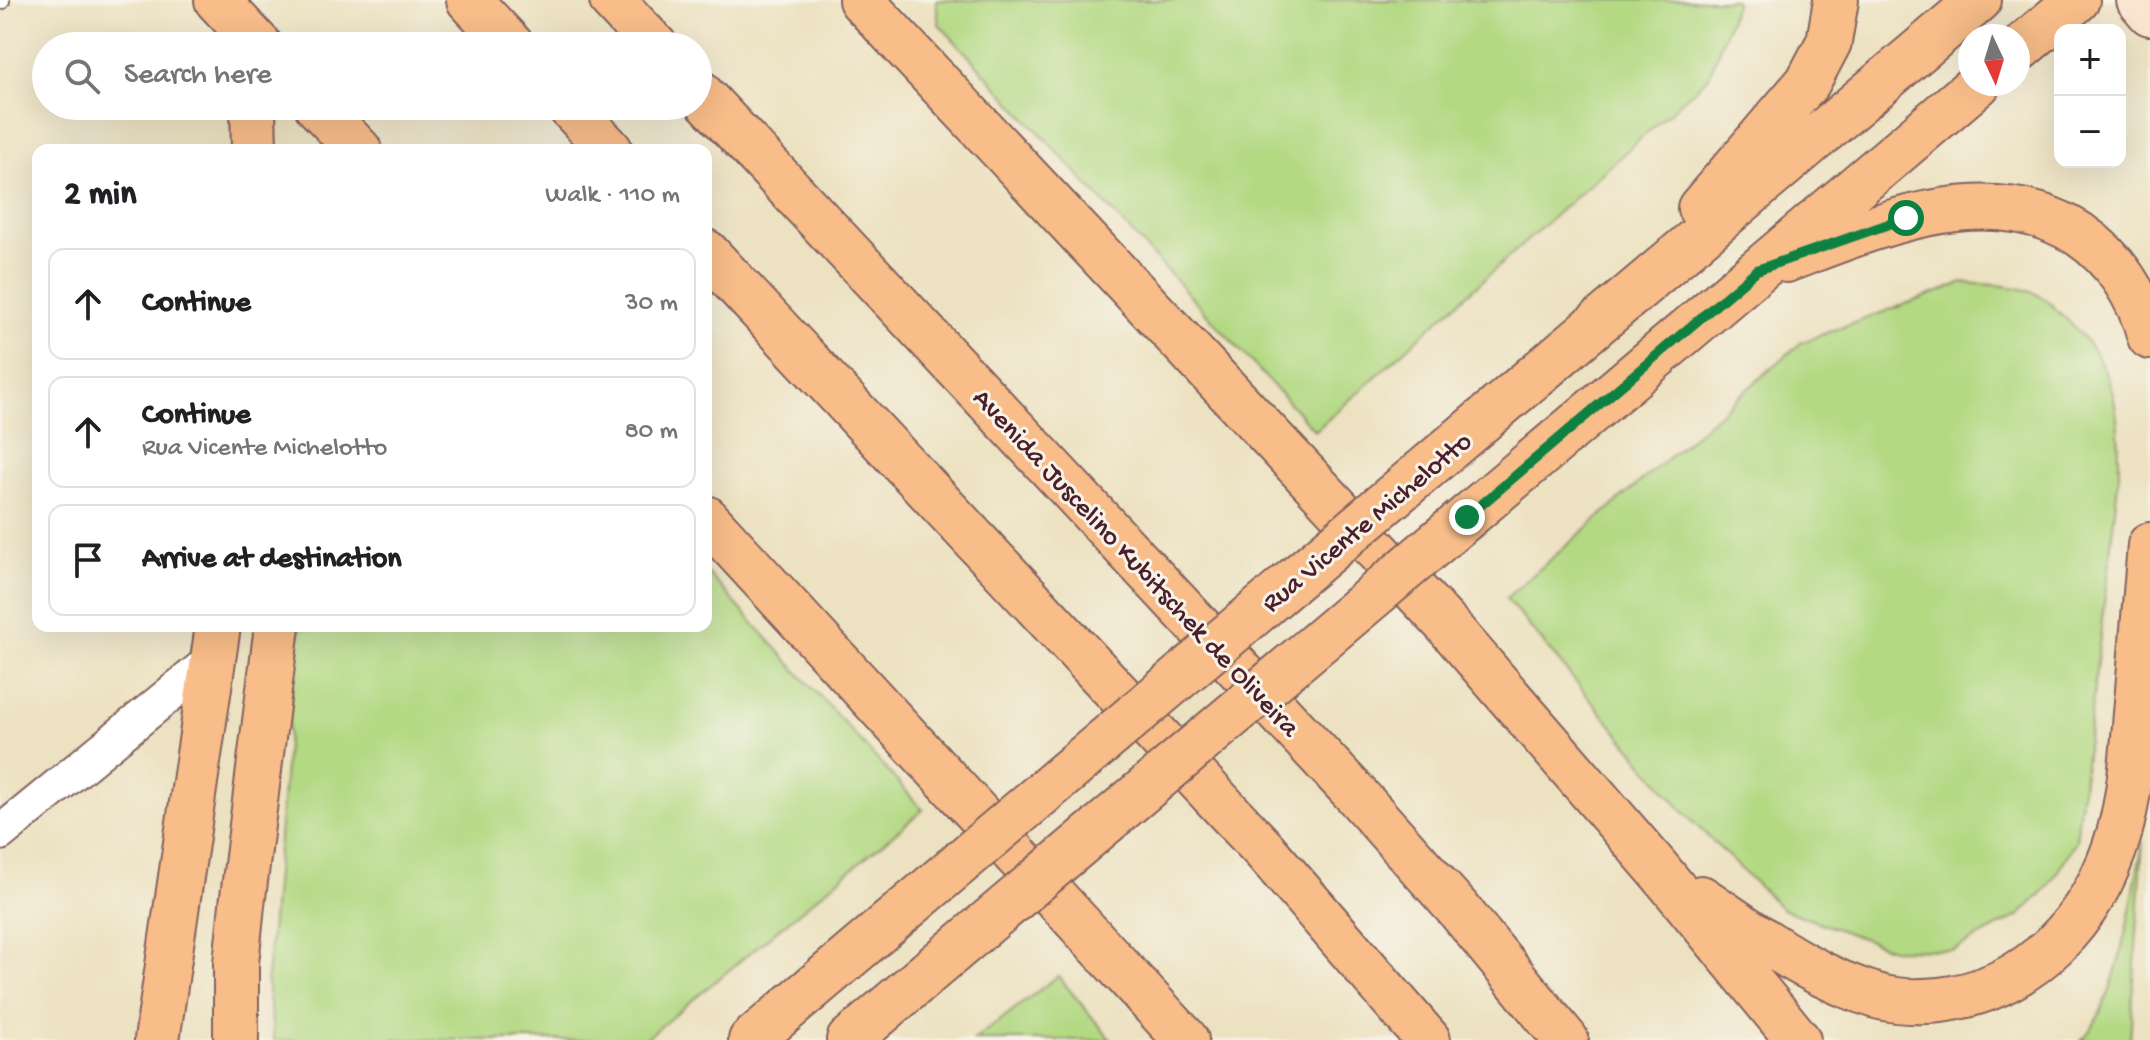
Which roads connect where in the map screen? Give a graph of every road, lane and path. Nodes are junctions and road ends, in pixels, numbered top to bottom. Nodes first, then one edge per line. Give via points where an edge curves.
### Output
1 (217, 0) edge
2 (469, 0) edge
3 (612, 0) edge
4 (1836, 0) edge
5 (1979, 0) edge
6 (2077, 0) edge
7 (2139, 0) edge
8 (869, 4) edge
9 (2150, 13) edge
10 (244, 32) edge
11 (499, 32) edge
12 (642, 32) edge
13 (2030, 40) edge
14 (1964, 96) edge
15 (712, 106) edge
16 (253, 120) edge
17 (330, 120) edge
18 (582, 120) edge
19 (254, 144) edge
20 (353, 144) edge
21 (604, 144) edge
22 (712, 258) edge
23 (1757, 270) junction
24 (1608, 314) junction
25 (2150, 337) edge
26 (712, 525) edge
27 (2150, 545) edge
28 (276, 632) edge
29 (215, 643) edge
30 (0, 833) edge
31 (1658, 869) junction
32 (157, 1040) edge
33 (236, 1040) edge
34 (751, 1040) edge
35 (849, 1040) edge
36 (1186, 1040) edge
37 (1428, 1040) edge
38 (1566, 1040) edge
39 (1798, 1040) edge

1 - 10 main road
2 - 11 main road
3 - 12 main road
4 - 24 main road via 1829,42 1808,82
5 - 24 main road, Rua Vicente Michelotto
6 - 13 main road
7 - 9 main road
8 - 31 main road via 1448,626
14 - 23 main road
15 - 38 main road, Avenida Juscelino Kubitschek de Oliveira via 1352,790
16 - 19 main road
17 - 20 main road
18 - 21 main road
22 - 37 main road via 1266,852
23 - 25 main road via 1906,218 1984,206 2026,210 2059,221 2097,246 2143,311
23 - 35 main road, bridge
24 - 34 main road, Rua Vicente Michelotto, bridge
26 - 36 main road
27 - 31 main road via 2132,758 2119,833 2108,867 2084,909 2036,963 1965,997 1921,1002 1883,998 1793,961
28 - 33 main road via 236,963
29 - 30 street
29 - 32 main road
31 - 39 main road

